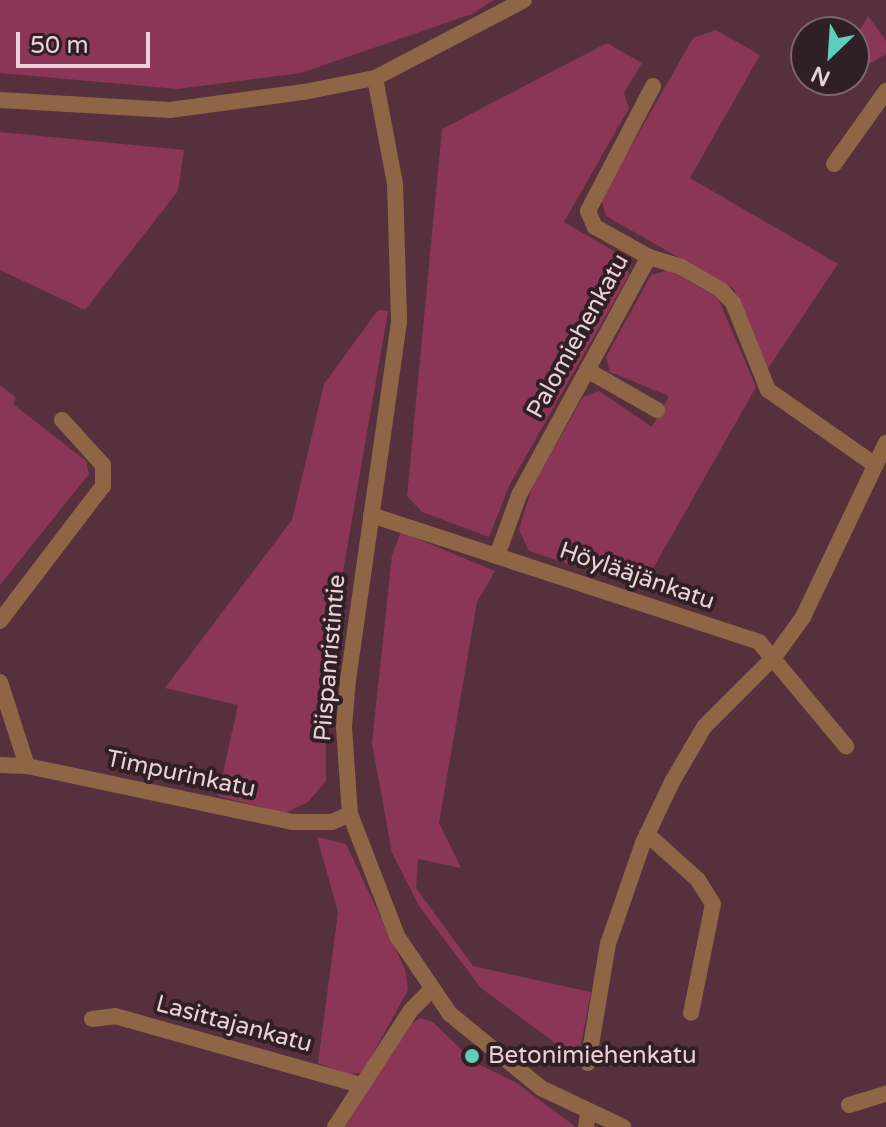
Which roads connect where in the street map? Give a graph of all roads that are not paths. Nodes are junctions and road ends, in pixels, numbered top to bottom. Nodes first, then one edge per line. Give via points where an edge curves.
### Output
1 (524, 0) edge
2 (375, 78) junction
3 (653, 86) dead end
4 (886, 91) edge
5 (0, 100) edge
6 (834, 164) dead end
7 (649, 257) junction
8 (587, 370) junction
9 (657, 410) dead end
10 (62, 420) dead end
11 (886, 443) edge
12 (875, 465) junction
13 (371, 515) junction
14 (498, 553) junction
15 (0, 621) edge
16 (775, 656) junction
17 (0, 682) edge
18 (846, 746) dead end
19 (0, 765) edge
20 (27, 766) junction
21 (350, 814) junction
22 (647, 834) junction
23 (430, 991) junction
24 (691, 1013) dead end
25 (92, 1019) dead end
26 (588, 1063) dead end
27 (361, 1085) junction
28 (886, 1094) edge
29 (849, 1105) dead end
30 (587, 1120) edge
31 (335, 1127) edge
32 (623, 1127) edge

1 - 2 street
2 - 5 street via 240,104 170,110
2 - 13 street, Piispanristintie via 395,184 400,278 399,322
3 - 7 street, Palomiehenkatu via 588,211 595,227
4 - 6 street
7 - 8 street, Palomiehenkatu
7 - 12 street via 681,267 721,290 733,303 768,390
8 - 9 street
8 - 14 street, Palomiehenkatu via 519,495
10 - 15 street via 103,465 103,486
11 - 12 street
12 - 16 street via 815,597
13 - 14 street, Höylääjänkatu
13 - 21 street, Piispanristintie via 345,715
14 - 16 street, Höylääjänkatu via 759,642
16 - 18 street, Höylääjänkatu
16 - 22 street via 704,727
17 - 20 street
19 - 20 street, Timpurinkatu
20 - 21 street, Timpurinkatu via 293,822 332,822
21 - 23 street, Piispanristintie via 391,924
22 - 24 street via 698,880 713,904
22 - 26 street via 608,944
23 - 27 street via 411,1010
23 - 30 street, Piispanristintie via 501,1059
25 - 27 street, Lasittajankatu via 115,1016
27 - 31 street
28 - 29 street
30 - 32 street, Piispanristintie

